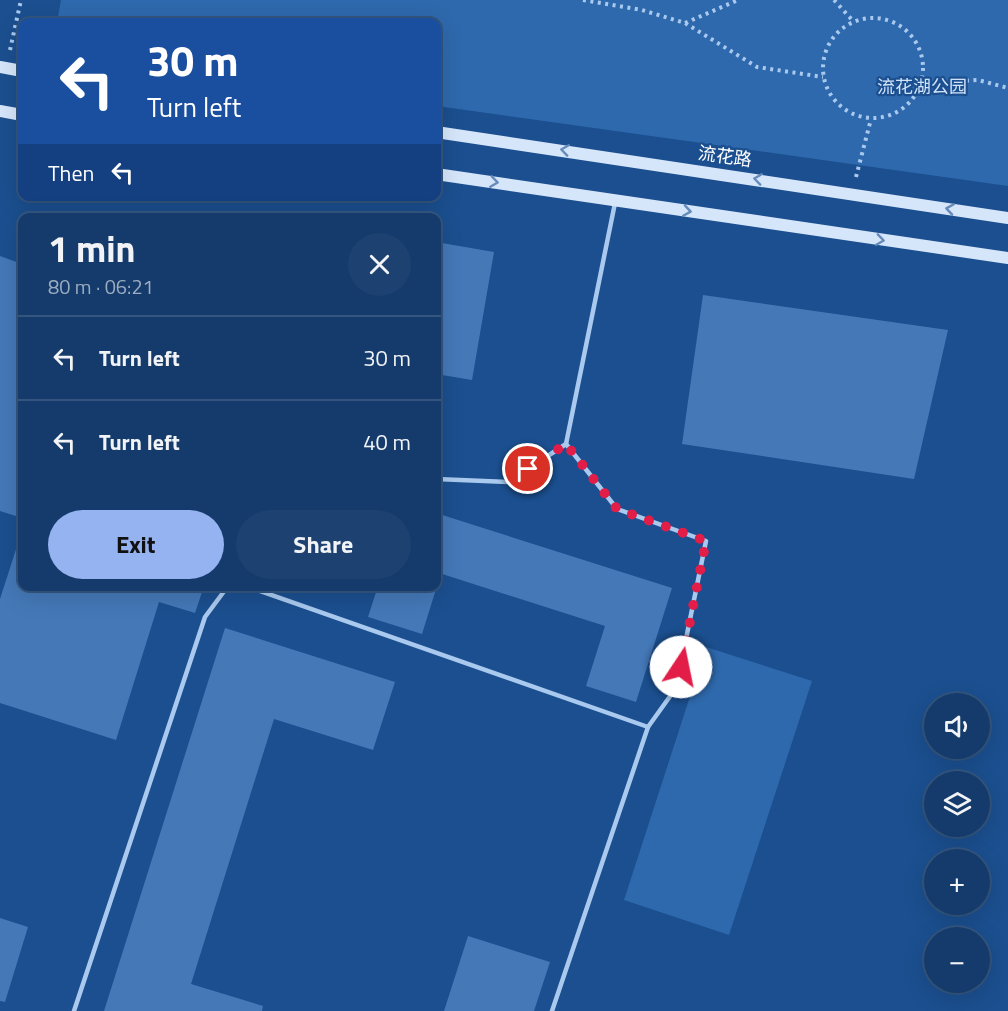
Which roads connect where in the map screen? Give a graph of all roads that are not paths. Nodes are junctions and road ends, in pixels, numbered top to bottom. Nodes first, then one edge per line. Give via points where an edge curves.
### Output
1 (3, 67) edge
2 (18, 70) edge
3 (0, 111) edge
4 (18, 114) edge
5 (441, 133) edge
6 (441, 175) edge
7 (616, 200) junction
8 (1008, 218) edge
9 (1008, 258) edge
10 (566, 444) junction
11 (441, 479) edge
12 (224, 591) edge
13 (260, 591) edge
14 (648, 727) junction
15 (74, 1011) edge
16 (552, 1011) edge

1 - 2 street
3 - 4 street
8 -> 5 street, 流花路
6 -> 7 street
7 -> 9 street
7 - 10 lane
10 - 11 lane via 508,482
10 - 14 lane via 617,509 706,541 676,688
12 - 15 lane via 205,617
13 - 14 lane
14 - 16 lane

